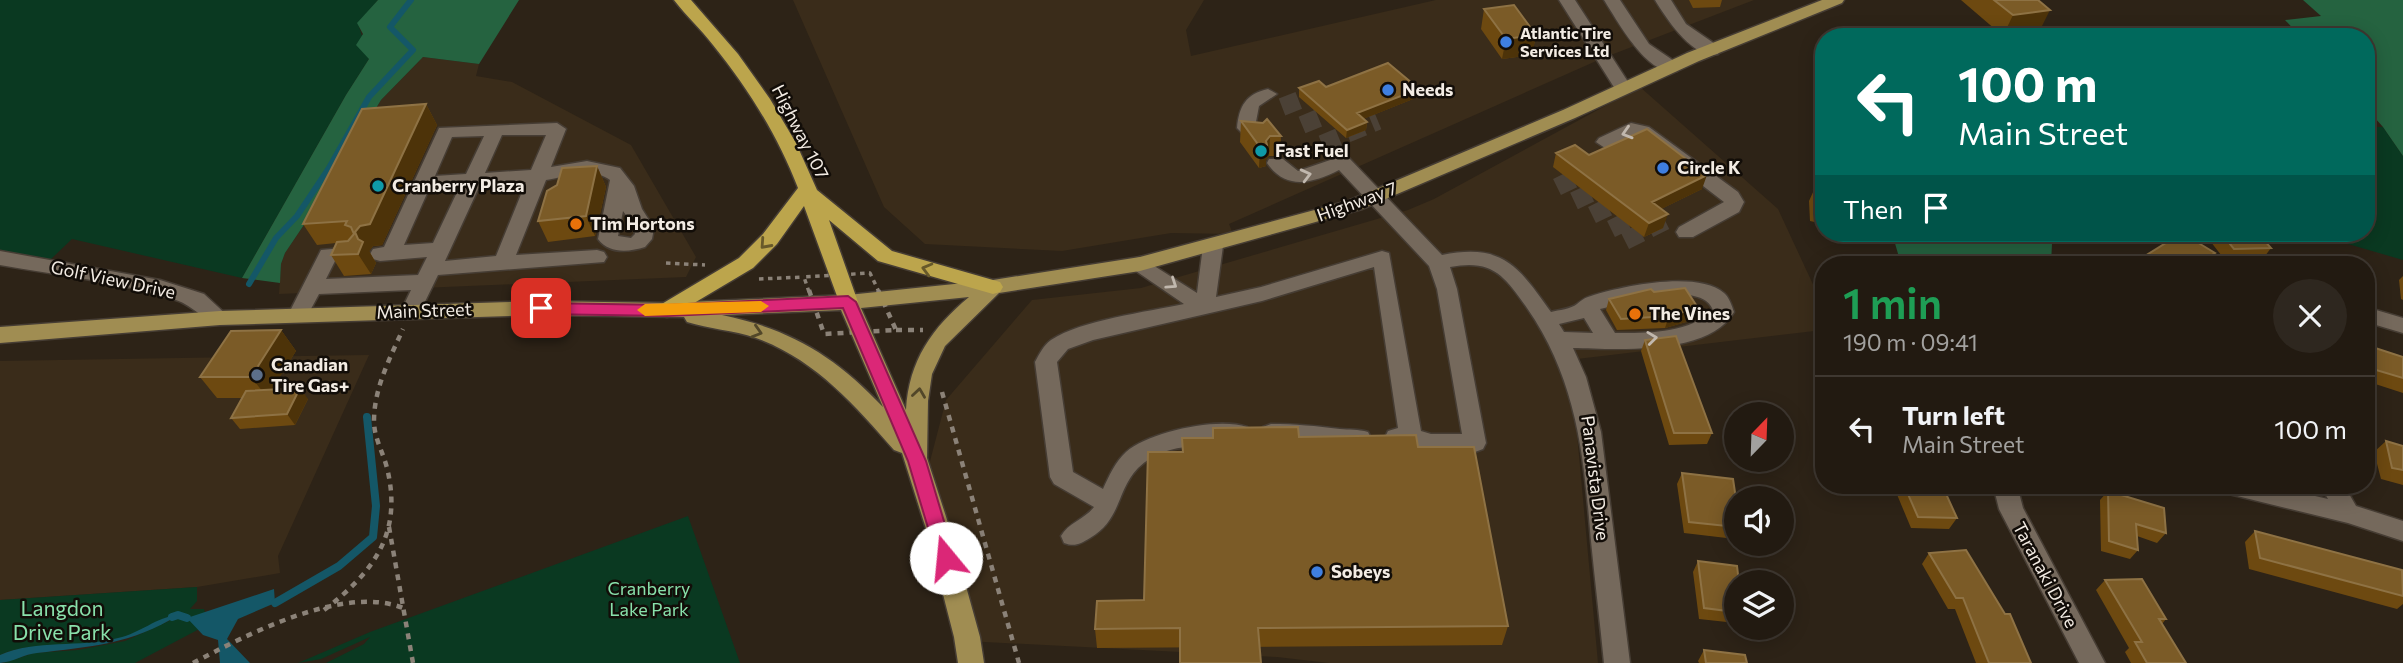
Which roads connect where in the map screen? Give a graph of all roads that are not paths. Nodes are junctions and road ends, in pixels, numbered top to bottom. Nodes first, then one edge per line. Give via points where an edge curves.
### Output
1 (682, 0) edge
2 (1567, 0) edge
3 (1612, 0) edge
4 (1662, 0) edge
5 (1836, 0) edge
6 (1712, 50) junction
7 (1671, 67) junction
8 (1623, 88) junction
9 (1268, 93) tunnel mouth
10 (496, 130) junction
11 (1256, 138) edge
12 (1605, 142) dead end
13 (1276, 163) dead end
14 (540, 175) junction
15 (621, 179) dead end
16 (472, 180) junction
17 (422, 183) junction
18 (806, 190) junction
19 (1375, 197) junction
20 (1686, 232) tunnel mouth
21 (1213, 246) junction
22 (440, 249) junction
23 (354, 254) edge
24 (597, 257) dead end
25 (0, 258) edge
26 (503, 262) junction
27 (1438, 263) junction
28 (1140, 264) junction
29 (428, 275) junction
30 (993, 287) junction
31 (312, 288) junction
32 (848, 302) junction
33 (1587, 306) junction
34 (1200, 309) junction
35 (667, 310) junction
36 (411, 311) junction
37 (298, 315) junction
38 (2375, 317) edge
39 (219, 318) junction
40 (1547, 320) junction
41 (2403, 326) edge
42 (0, 335) edge
43 (1560, 340) junction
44 (1608, 340) junction
45 (1411, 437) junction
46 (917, 461) junction
47 (2007, 494) edge
48 (2267, 494) edge
49 (2337, 494) edge
50 (1107, 503) junction
51 (2348, 513) junction
52 (2403, 531) edge
53 (1073, 536) dead end
54 (971, 663) edge
55 (1617, 663) edge
56 (2092, 663) edge

1 - 18 highway, Highway 107 via 752,82
2 - 8 street
3 - 7 street via 1643,47
4 - 6 street via 1680,27
5 - 6 main road, Highway 7
6 - 7 main road, Highway 7
7 - 8 main road, Highway 7
8 - 19 main road, Highway 7
9 - 11 street via 1256,97 1248,108 1246,128
10 - 14 street via 557,129
10 - 16 street
10 - 17 street via 445,132
20 -> 12 street via 1732,208 1731,196 1643,131 1631,129
13 -> 19 street via 1282,173 1298,178 1342,162
14 - 15 street via 587,167 613,172
14 - 16 street
14 - 26 street
16 - 17 street
16 - 22 street
17 - 22 street via 386,253
30 -> 18 highway via 885,256
18 - 32 highway, Highway 107
18 -> 35 highway via 746,263
19 - 21 main road, Highway 7
19 - 27 street
21 - 28 main road, Highway 7
21 - 34 street via 1208,291
22 - 29 street
23 - 31 street via 328,255
24 - 26 street
25 - 39 street, Golf View Drive via 153,285 197,299
26 - 29 street
27 - 40 street, Panavista Drive via 1472,257 1498,263
27 - 45 street via 1447,289 1475,443 1431,443
28 - 30 main road, Highway 7
28 -> 34 street via 1185,293
29 - 31 street
29 - 36 street
30 - 32 main road, Highway 7
46 -> 30 main road via 924,364 943,334
31 - 37 street
32 - 35 main road, Main Street
32 - 46 main road
33 - 40 street
33 - 44 street
44 -> 33 street via 1649,339 1706,329 1718,321 1723,304 1717,296 1690,286
34 - 45 street via 1382,258
34 - 50 street via 1088,333 1061,344 1046,362 1062,477
35 - 36 main road, Main Street
35 -> 46 main road via 760,331 818,360 852,387
36 - 37 main road, Main Street
37 - 39 main road, Main Street
38 - 41 street
39 - 42 main road, Main Street
40 - 43 street, Panavista Drive
43 - 44 street
43 - 55 street, Panavista Drive via 1591,428
45 - 50 street via 1200,434 1138,456 1129,463
46 - 54 main road
47 - 56 street, Taranaki Drive
48 - 51 street
49 - 51 street
50 - 53 street via 1101,517
51 - 52 street

